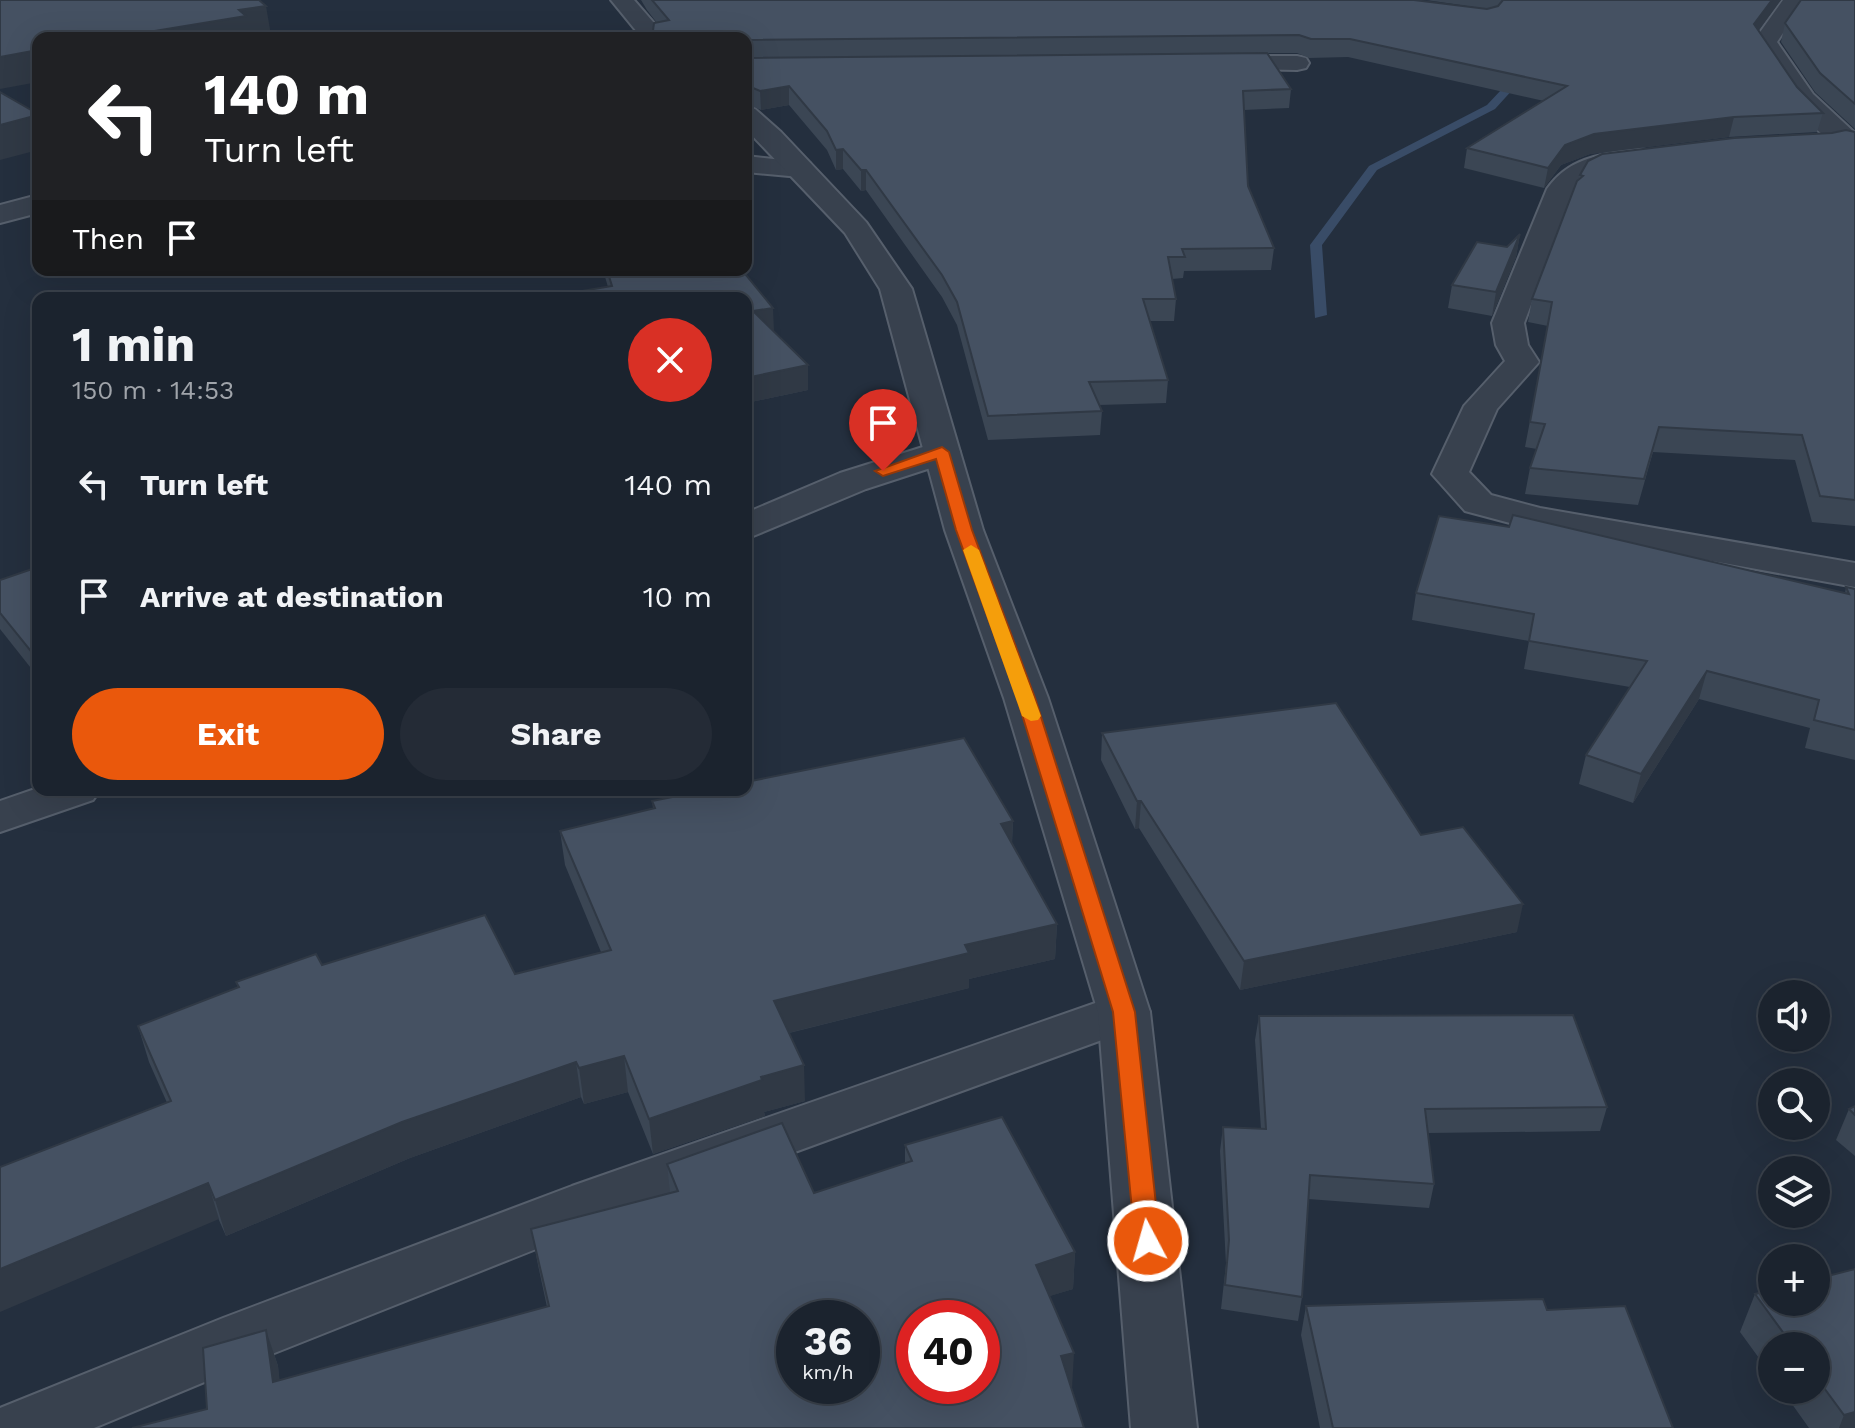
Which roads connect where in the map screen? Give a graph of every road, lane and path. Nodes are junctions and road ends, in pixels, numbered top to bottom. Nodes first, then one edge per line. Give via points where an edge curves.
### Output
1 (622, 0) edge
2 (1794, 0) edge
3 (650, 32) edge
4 (1187, 63) edge
5 (1297, 63) edge
6 (752, 121) edge
7 (1848, 141) edge
8 (1804, 144) edge
9 (1670, 154) edge
10 (752, 165) edge
11 (800, 169) junction
12 (32, 206) edge
13 (0, 214) edge
14 (942, 452) junction
15 (752, 524) edge
16 (1855, 575) edge
17 (60, 796) edge
18 (0, 817) edge
19 (1124, 1012) junction
20 (23, 1428) edge
21 (1164, 1428) edge

1 - 3 street
2 - 7 street via 1765,42 1794,86
4 - 5 street
6 - 11 street
7 - 8 street
9 - 16 street via 1590,165 1572,174 1561,189 1508,323 1522,362 1481,406 1450,474 1478,503 1538,519
10 - 11 street
11 - 14 street via 856,228 896,289
12 - 13 street
14 - 15 street via 853,481
14 - 19 street
17 - 18 street
19 - 20 street via 593,1202
19 - 21 street

